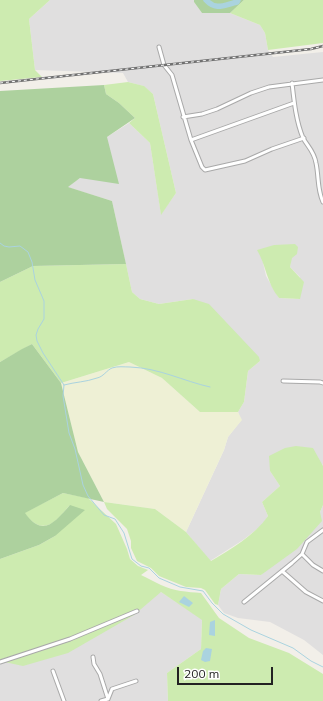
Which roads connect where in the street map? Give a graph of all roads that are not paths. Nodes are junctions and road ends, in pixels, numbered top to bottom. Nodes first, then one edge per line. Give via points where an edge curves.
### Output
1 (159, 47) dead end
2 (323, 80) edge
3 (292, 83) junction
4 (294, 103) junction
5 (184, 116) junction
6 (304, 138) junction
7 (191, 140) junction
8 (323, 202) edge
9 (283, 381) dead end
10 (323, 383) edge
11 (323, 530) edge
12 (302, 554) junction
13 (282, 571) junction
14 (323, 571) edge
15 (323, 601) edge
16 (244, 602) dead end
17 (136, 611) dead end
18 (94, 657) dead end
19 (0, 662) edge
20 (53, 671) dead end
21 (136, 681) dead end
22 (108, 699) junction
23 (64, 701) edge
24 (101, 701) edge

1 - 5 street via 164,65 171,74
2 - 3 street
3 - 4 street
3 - 5 street via 269,86 219,109
4 - 6 street
4 - 7 street
5 - 7 street
6 - 7 street via 245,161 207,170 202,167
6 - 8 street via 316,162 319,193
9 - 10 street
11 - 12 street via 308,542
12 - 13 street
12 - 14 street
13 - 15 street via 306,592
13 - 16 street
17 - 19 street via 70,639
18 - 22 street via 94,664
20 - 23 street
21 - 22 street via 112,689
22 - 24 street

